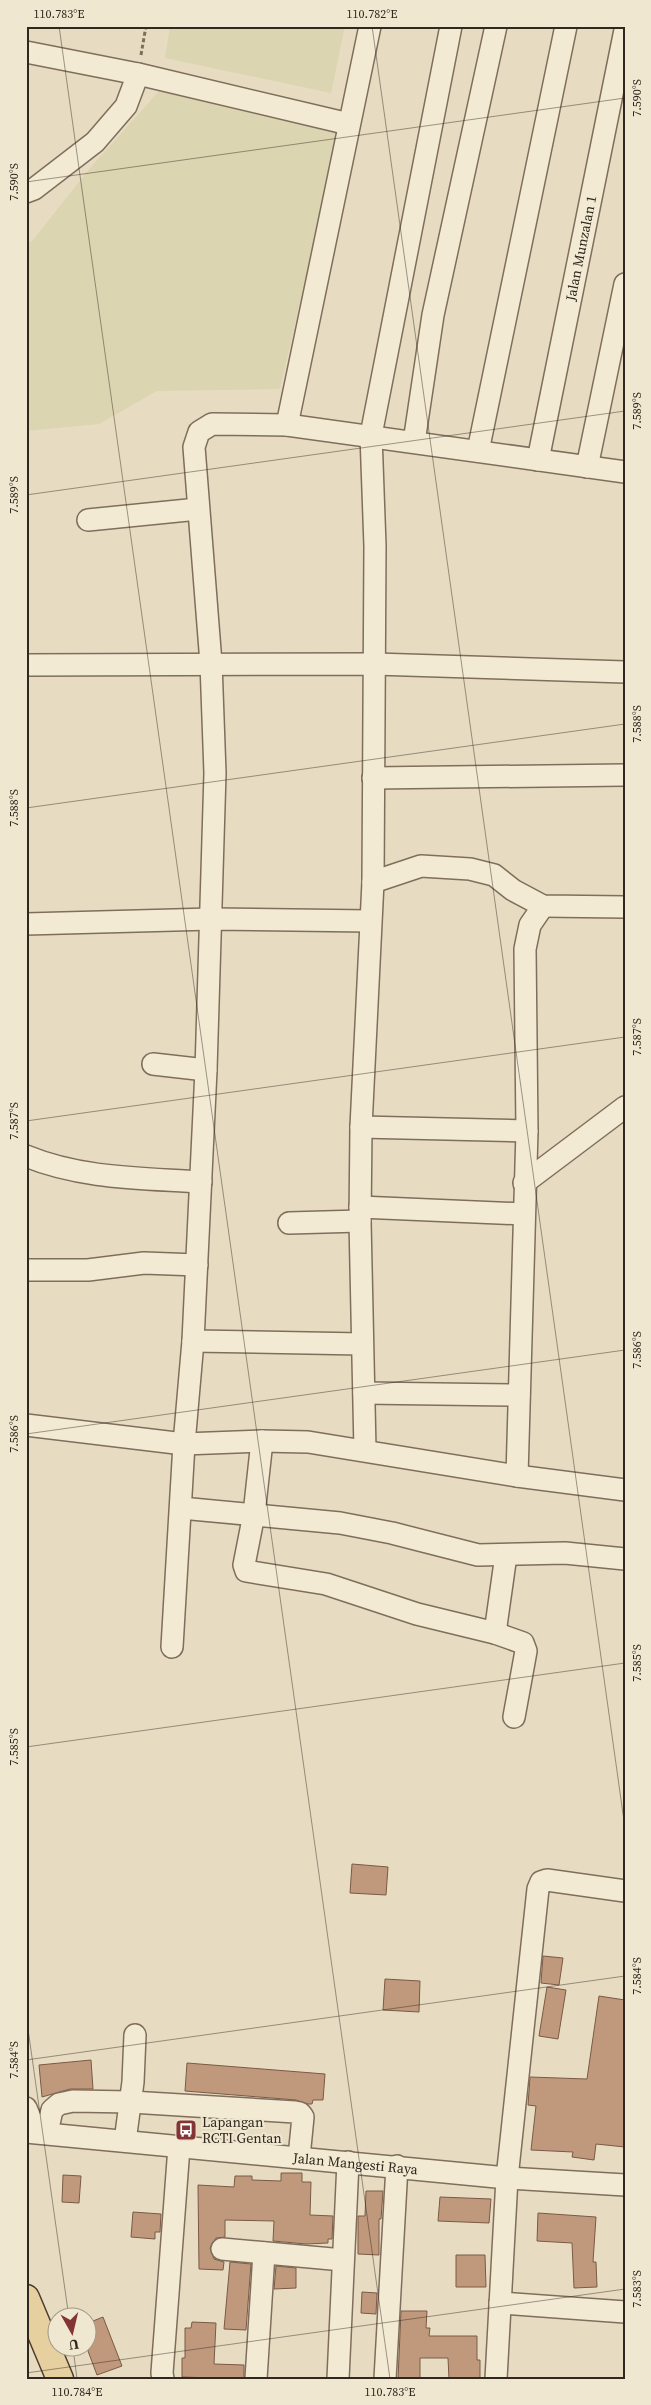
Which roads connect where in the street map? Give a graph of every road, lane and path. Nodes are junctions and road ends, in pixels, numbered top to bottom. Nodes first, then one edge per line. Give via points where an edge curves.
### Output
1 (146, 26) edge
2 (370, 26) edge
3 (451, 26) edge
4 (496, 26) edge
5 (566, 26) edge
6 (624, 33) edge
7 (26, 52) edge
8 (138, 74) junction
9 (349, 124) junction
10 (26, 192) edge
11 (625, 284) edge
12 (287, 425) junction
13 (371, 435) junction
14 (414, 442) junction
15 (478, 451) junction
16 (538, 460) junction
17 (587, 467) junction
18 (625, 472) edge
19 (198, 510) junction
20 (88, 520) dead end
21 (211, 663) junction
22 (375, 664) junction
23 (26, 665) edge
24 (625, 672) edge
25 (625, 775) edge
26 (373, 778) junction
27 (373, 882) junction
28 (543, 906) junction
29 (625, 907) edge
30 (211, 919) junction
31 (370, 921) junction
32 (26, 924) edge
33 (153, 1064) dead end
34 (206, 1070) junction
35 (625, 1107) edge
36 (361, 1127) junction
37 (526, 1131) junction
38 (26, 1156) edge
39 (201, 1182) junction
40 (524, 1183) junction
41 (360, 1214) junction
42 (523, 1214) junction
43 (289, 1223) dead end
44 (197, 1265) junction
45 (26, 1270) edge
46 (193, 1341) junction
47 (362, 1344) junction
48 (364, 1393) junction
49 (519, 1395) junction
50 (26, 1426) edge
51 (262, 1441) junction
52 (184, 1444) junction
53 (365, 1450) junction
54 (516, 1476) junction
55 (625, 1490) edge
56 (181, 1508) junction
57 (254, 1514) junction
58 (506, 1555) junction
59 (625, 1558) edge
60 (495, 1633) junction
61 (172, 1647) dead end
62 (514, 1717) dead end
63 (625, 1891) edge
64 (135, 2035) dead end
65 (131, 2102) junction
66 (26, 2108) edge
67 (36, 2132) edge
68 (125, 2141) junction
69 (179, 2147) junction
70 (299, 2157) junction
71 (348, 2162) junction
72 (397, 2166) junction
73 (507, 2178) junction
74 (625, 2185) edge
75 (222, 2249) dead end
76 (264, 2253) junction
77 (344, 2260) junction
78 (26, 2298) edge
79 (500, 2303) junction
80 (625, 2312) edge
81 (60, 2379) edge
82 (163, 2379) edge
83 (256, 2379) edge
84 (338, 2379) edge
85 (386, 2379) edge
86 (496, 2379) edge

1 - 8 path
2 - 9 street
3 - 13 street
4 - 14 street via 433,315
5 - 15 street
6 - 16 street, Jalan Munzalan 1
7 - 8 street
8 - 9 street
8 - 10 street via 126,106 95,142
9 - 12 street
11 - 17 street
12 - 13 street
12 - 19 street via 212,424 199,432 194,447
13 - 14 street
13 - 22 street
14 - 15 street
15 - 16 street
16 - 17 street
17 - 18 street
19 - 20 street
19 - 21 street
21 - 22 street
21 - 23 street
21 - 30 street via 215,773
22 - 24 street
22 - 26 street
25 - 26 street
26 - 27 street
27 - 28 street via 421,866 470,869 494,875 513,890
27 - 31 street
28 - 29 street
28 - 37 street via 530,924 525,949
30 - 31 street
30 - 32 street
30 - 34 street
31 - 36 street
33 - 34 street
34 - 39 street
35 - 40 street
36 - 37 street
36 - 41 street
37 - 40 street
38 - 39 street via 63,1170
39 - 44 street
40 - 42 street
41 - 42 street
41 - 43 street
41 - 47 street
42 - 49 street
44 - 45 street via 144,1263 88,1270
44 - 46 street
46 - 47 street
46 - 52 street
47 - 48 street
48 - 49 street
48 - 53 street
49 - 54 street
50 - 52 street
51 - 52 street
51 - 53 street via 308,1442
51 - 57 street
52 - 56 street
53 - 54 street
54 - 55 street
56 - 57 street
56 - 61 street
57 - 58 street via 340,1523 478,1555
57 - 60 street via 244,1565 246,1570 326,1584 417,1614
58 - 59 street via 565,1553
58 - 60 street
60 - 62 street via 526,1646
63 - 73 street via 550,1880 539,1885
64 - 65 street
65 - 67 street via 73,2101 59,2104
65 - 68 street
65 - 70 street via 300,2113 303,2117
66 - 67 street
67 - 68 street, Jalan Mangesti Raya
68 - 69 street, Jalan Mangesti Raya
69 - 70 street, Jalan Mangesti Raya
69 - 82 street
70 - 71 street, Jalan Mangesti Raya
71 - 72 street, Jalan Mangesti Raya
71 - 77 street
72 - 73 street, Jalan Mangesti Raya
72 - 85 street
73 - 74 street, Jalan Mangesti Raya
73 - 79 street
75 - 76 street
76 - 77 street
76 - 83 street
77 - 84 street
78 - 81 main road
79 - 80 street
79 - 86 street

